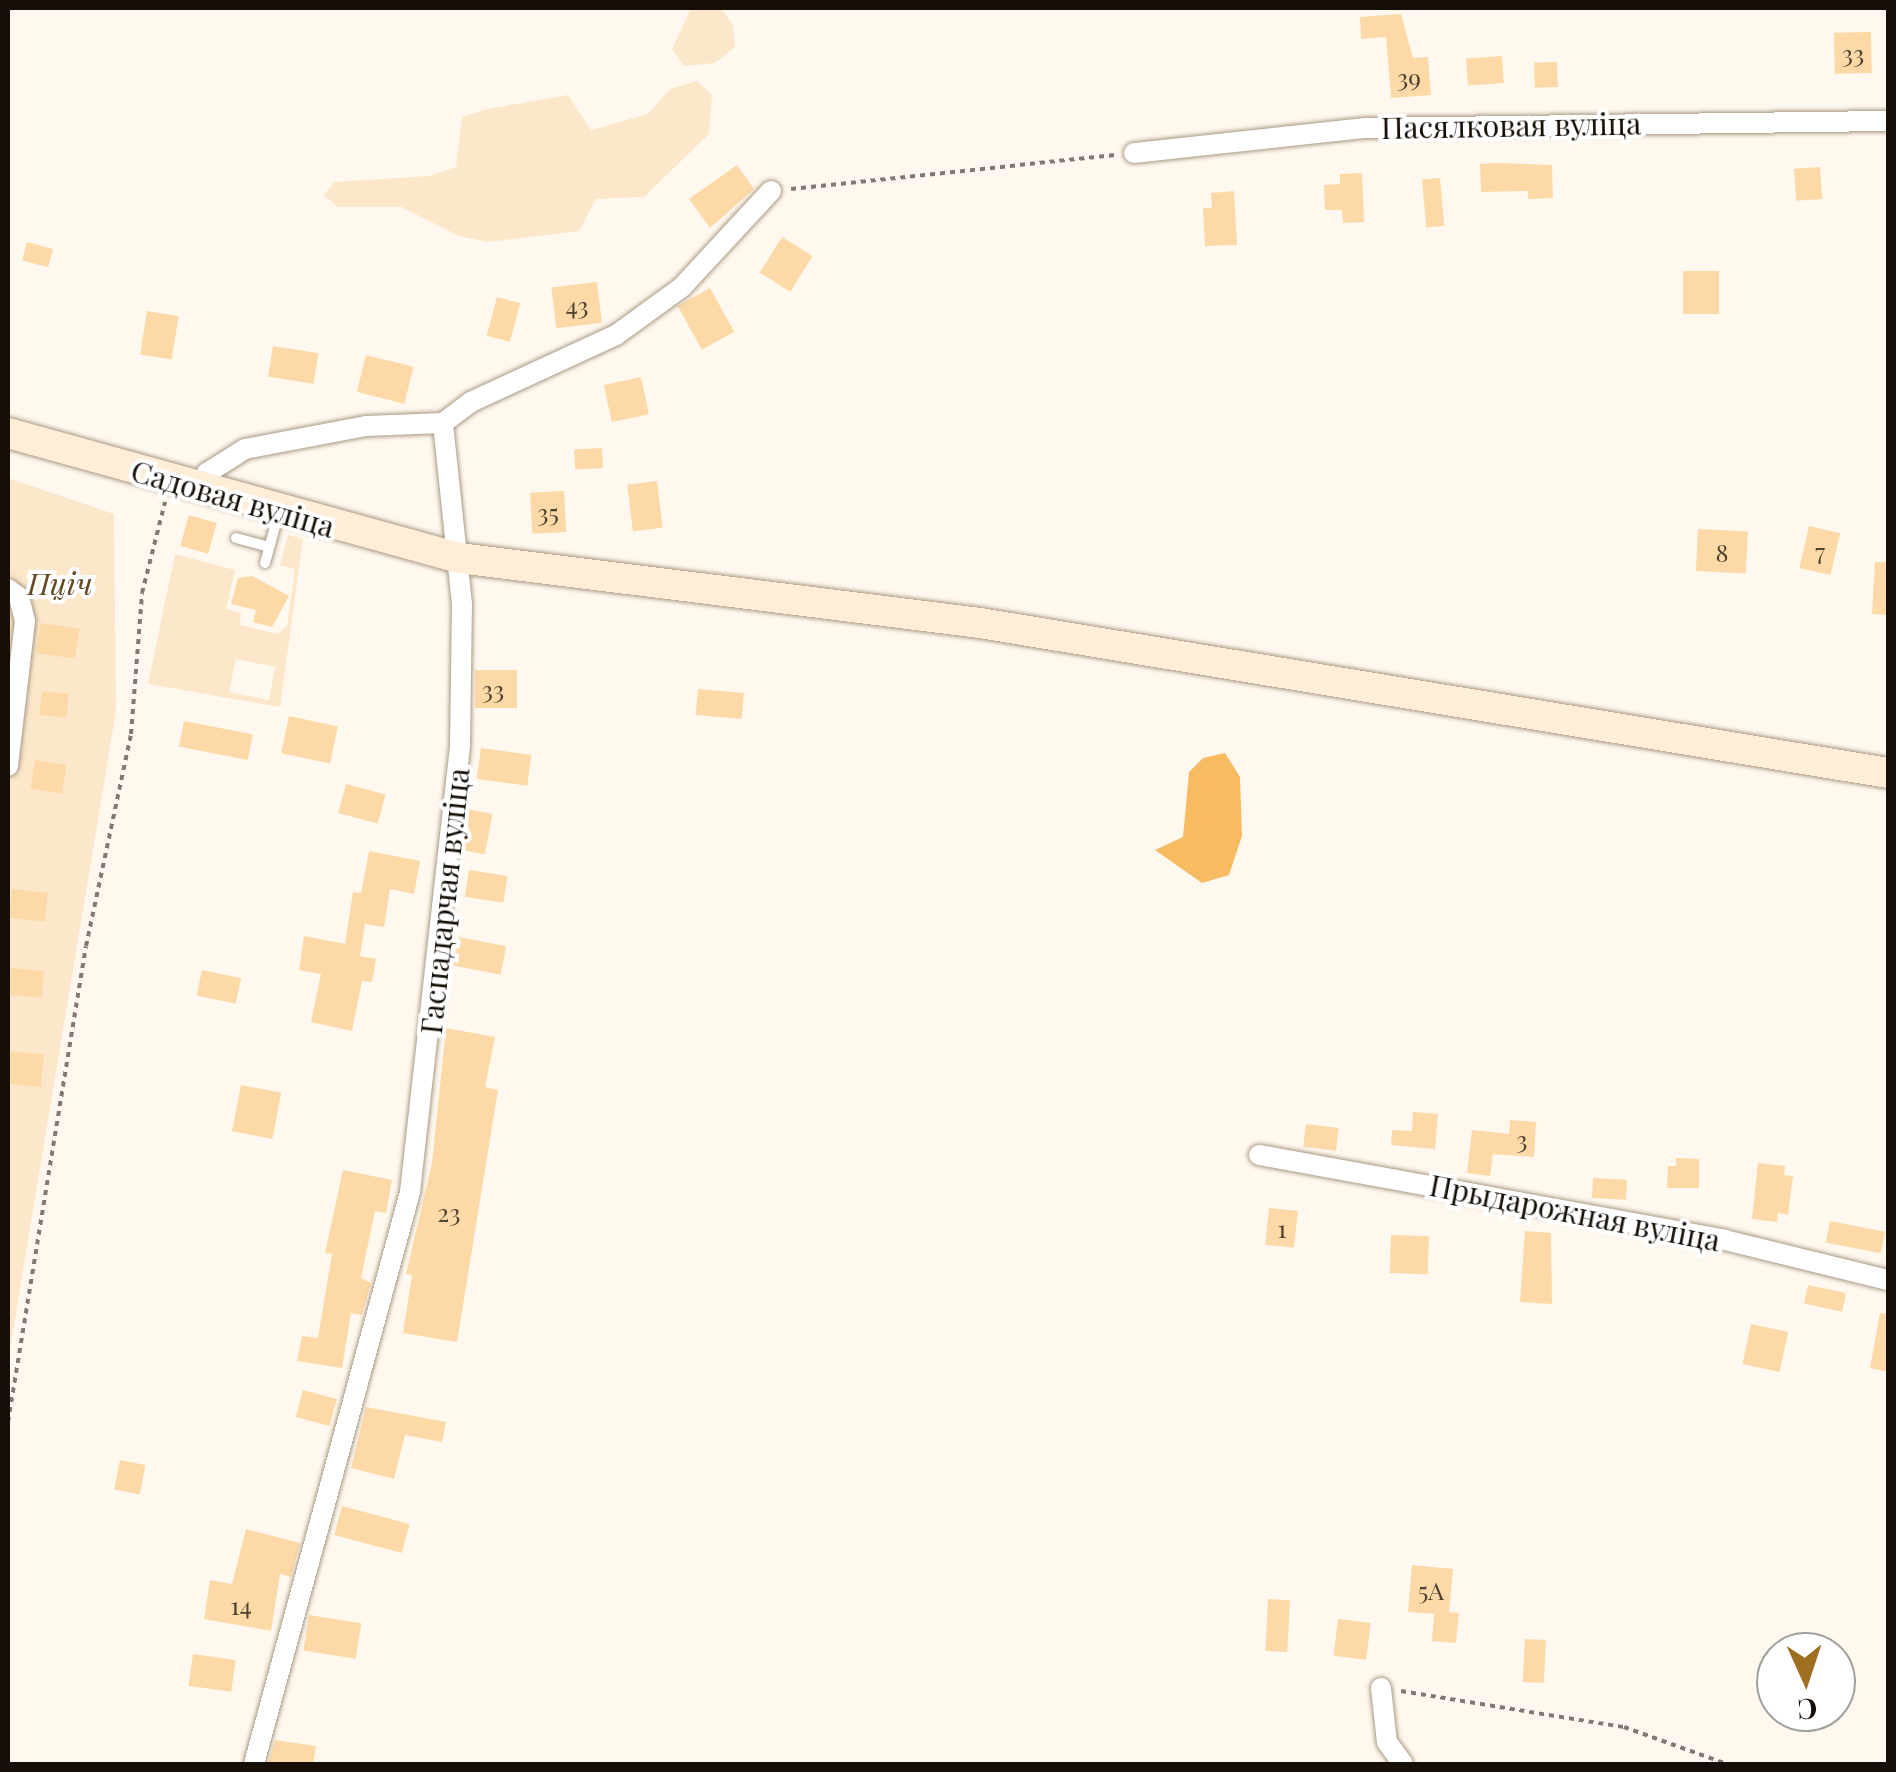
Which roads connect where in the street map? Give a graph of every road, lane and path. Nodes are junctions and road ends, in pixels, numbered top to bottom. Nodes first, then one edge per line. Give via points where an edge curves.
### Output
1 (1888, 120) edge
2 (1134, 152) joint
3 (771, 191) joint
4 (443, 423) junction
5 (8, 433) edge
6 (186, 484) junction
7 (279, 512) junction
8 (236, 538) dead end
9 (269, 547) junction
10 (459, 558) junction
11 (264, 563) dead end
12 (8, 589) edge
13 (8, 766) edge
14 (1888, 773) edge
15 (1259, 1156) dead end
16 (1888, 1280) edge
17 (8, 1422) edge
18 (1382, 1688) joint
19 (254, 1764) edge
20 (1403, 1764) edge
21 (1727, 1764) edge

1 - 2 street, Пасялковая вуліца via 1365,128
2 - 3 path
3 - 4 street via 682,287 616,335 472,402
4 - 6 street via 366,426 246,449
4 - 10 street, Гаспадарчая вуліца
5 - 6 street, Садовая вуліца
6 - 7 street, Садовая вуліца
6 - 17 path via 142,593 131,734 86,946
7 - 9 lane
7 - 10 street, Садовая вуліца
8 - 9 lane
9 - 11 lane
10 - 14 street, Садовая вуліца via 980,623
10 - 19 street, Гаспадарчая вуліца via 453,844 410,1192
12 - 13 street via 19,597 25,621
15 - 16 street, Прыдарожная вуліца via 1725,1240
18 - 20 street via 1387,1742
18 - 21 path via 1624,1727

